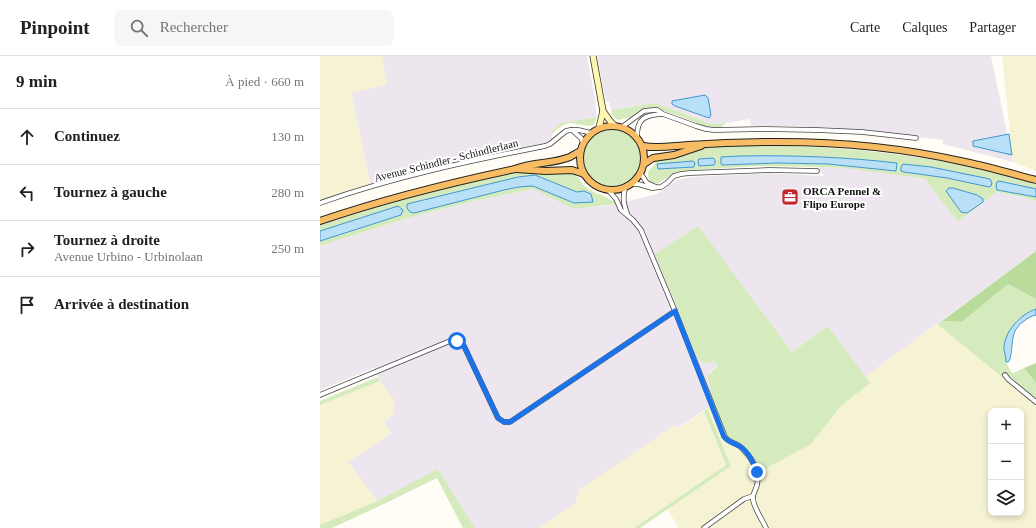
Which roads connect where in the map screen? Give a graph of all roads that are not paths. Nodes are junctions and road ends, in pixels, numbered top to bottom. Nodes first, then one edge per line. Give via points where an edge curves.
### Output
1 (593, 56) edge
2 (603, 112) junction
3 (663, 114) junction
4 (615, 126) junction
5 (622, 127) junction
6 (599, 128) junction
7 (572, 130) junction
8 (592, 133) junction
9 (637, 137) junction
10 (916, 138) dead end
11 (583, 143) junction
12 (707, 144) junction
13 (643, 146) junction
14 (580, 151) junction
15 (644, 164) junction
16 (515, 169) junction
17 (817, 171) dead end
18 (584, 174) junction
19 (641, 174) junction
20 (1036, 180) edge
21 (632, 184) junction
22 (625, 188) junction
23 (656, 188) junction
24 (609, 191) junction
25 (320, 203) edge
26 (629, 216) junction
27 (320, 222) edge
28 (675, 311) junction
29 (1005, 375) dead end
30 (320, 395) edge
31 (1036, 402) edge
32 (753, 496) junction
33 (704, 528) edge
34 (766, 528) edge

1 - 2 main road
2 - 4 main road
2 - 6 main road
3 - 5 street via 657,110 644,111
3 - 9 street via 640,120
3 - 10 street via 714,130 818,130
4 - 5 highway
4 - 6 highway
5 - 9 highway
6 - 8 highway
7 - 8 street
7 - 11 street
7 - 25 street, Avenue Schindler - Schindlerlaan via 566,131 545,146 400,178
8 - 11 highway
9 - 13 highway
11 - 14 highway
12 - 13 highway via 652,148
12 - 15 highway via 674,155 653,158
12 - 20 highway via 814,143 878,148 965,162
13 - 15 highway
14 - 16 highway via 563,159
14 - 18 highway
15 - 19 highway
16 - 18 highway via 546,172 572,170
16 - 27 highway via 400,196
17 - 23 street via 690,173 674,176
18 - 24 highway via 593,184
19 - 21 highway
19 - 23 street via 647,183
21 - 22 highway
21 - 23 street
22 - 24 highway
22 - 26 street via 623,202
24 - 26 street via 621,210
26 - 28 street via 641,230
28 - 30 street via 510,422 498,418 464,346 457,341 450,341
28 - 32 street via 724,437 740,446 756,469 757,484
29 - 31 street
32 - 33 street via 744,498
32 - 34 street

